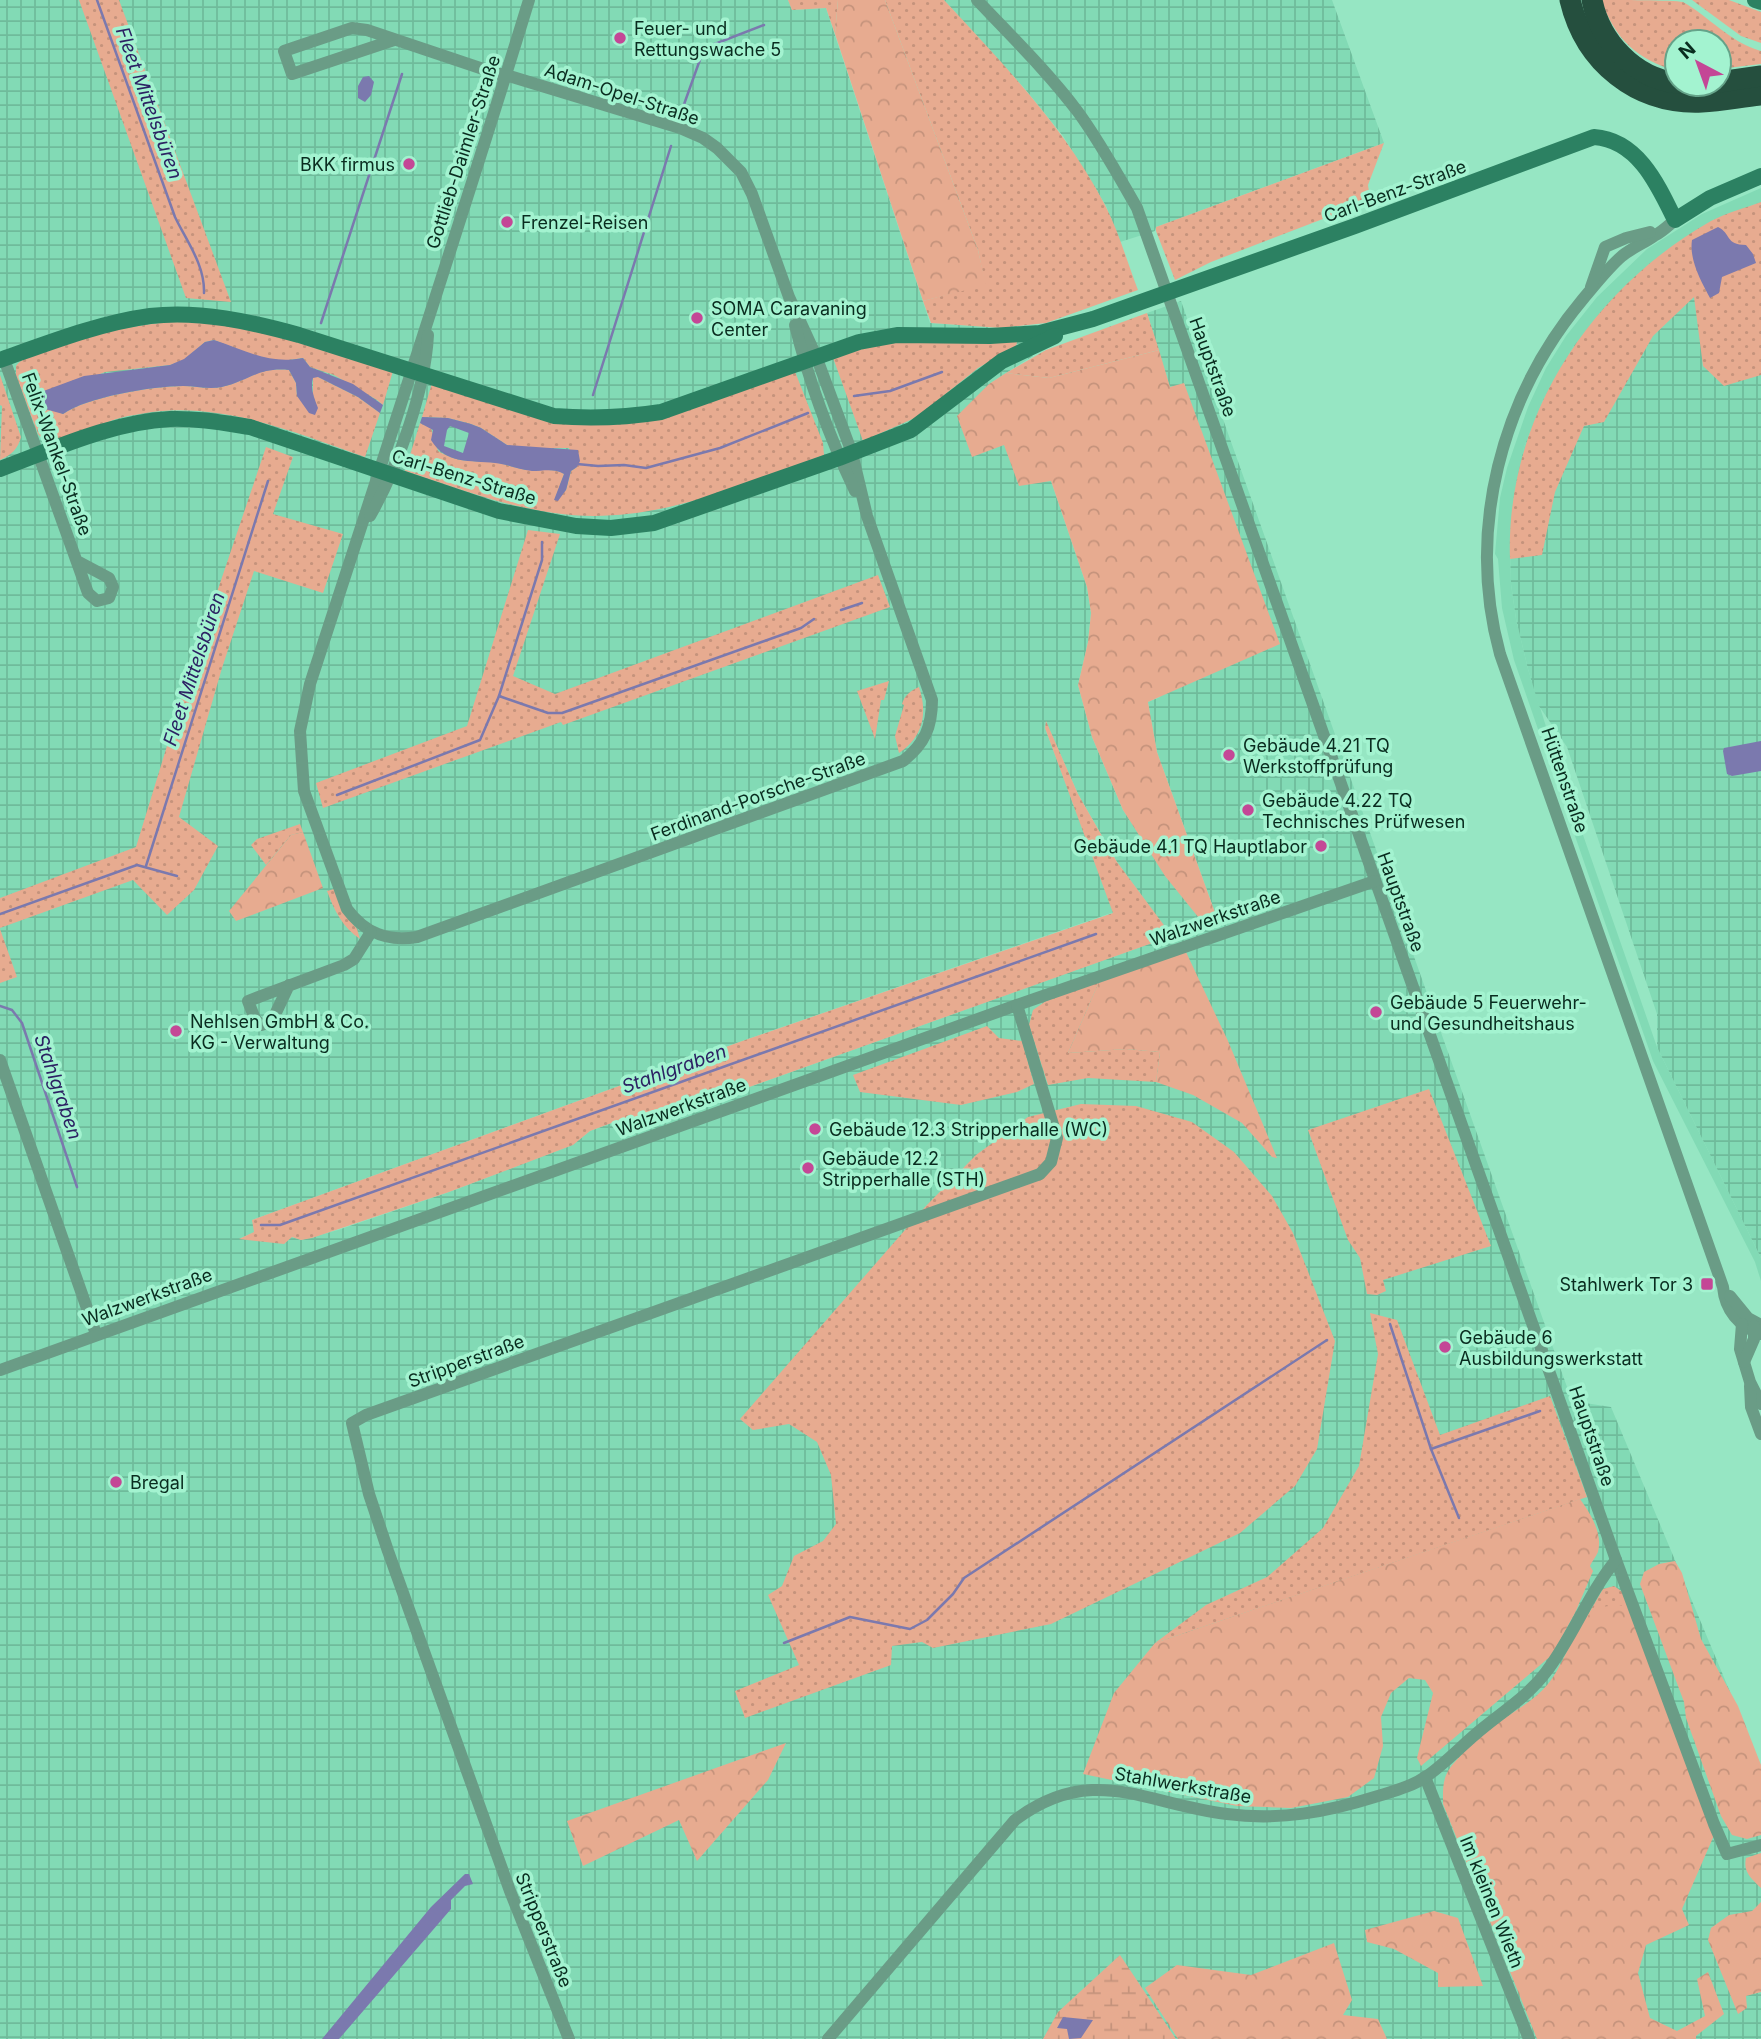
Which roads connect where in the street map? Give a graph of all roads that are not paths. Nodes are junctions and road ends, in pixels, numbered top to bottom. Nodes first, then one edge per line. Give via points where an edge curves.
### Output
1 (529, 0) edge
2 (977, 0) edge
3 (1570, 0) edge
4 (1591, 0) edge
5 (1755, 0) edge
6 (1761, 2) edge
7 (394, 40) junction
8 (506, 75) junction
9 (1761, 76) edge
10 (1663, 80) edge
11 (1733, 80) edge
12 (1761, 95) edge
13 (1761, 176) edge
14 (1675, 220) junction
15 (1590, 291) junction
16 (1093, 319) junction
17 (810, 358) junction
18 (2, 359) edge
19 (418, 373) junction
20 (38, 455) junction
21 (845, 456) junction
22 (0, 469) edge
23 (385, 474) junction
24 (77, 561) dead end
25 (1375, 881) junction
26 (371, 932) junction
27 (289, 985) dead end
28 (1017, 1005) junction
29 (0, 1060) edge
30 (1754, 1327) edge
31 (96, 1334) junction
32 (0, 1370) edge
33 (1750, 1382) junction
34 (1761, 1404) edge
35 (1761, 1434) edge
36 (1616, 1560) junction
37 (1425, 1777) junction
38 (1761, 1845) edge
39 (569, 2039) edge
40 (828, 2039) edge
41 (1529, 2039) edge

1 - 8 street, Gottlieb-Daimler-Straße
2 - 25 street, Hauptstraße via 1078,112 1137,208
3 - 12 highway via 1579,28 1597,58 1634,88 1682,102
4 - 10 highway via 1613,47 1643,72
5 - 6 street
7 - 7 street, Adam-Opel-Straße via 352,28 284,51 292,74
7 - 8 street, Adam-Opel-Straße
8 - 17 street, Adam-Opel-Straße via 680,128 717,148 741,172 752,194
8 - 19 street, Gottlieb-Daimler-Straße via 430,314
9 - 11 highway
13 - 14 street, Hüttenstraße via 1710,198
14 - 15 street, Hüttenstraße via 1621,257
14 - 15 street, Hüttenstraße via 1605,247
14 - 16 street, Carl-Benz-Straße via 1644,165 1622,146 1594,137
15 - 30 street, Hüttenstraße via 1551,342 1509,431 1487,522 1489,600 1500,654 1724,1299 1731,1314
16 - 17 street, Carl-Benz-Straße via 1040,333 897,335
16 - 21 street, Carl-Benz-Straße via 1002,360 911,430
17 - 19 street, Carl-Benz-Straße via 661,412 595,420 554,416
17 - 21 street, Ferdinand-Porsche-Straße
18 - 19 street, Carl-Benz-Straße via 104,326 151,316 194,316 269,326
18 - 20 street, Felix-Wankel-Straße
19 - 23 street, Gottlieb-Daimler-Straße
20 - 22 street, Carl-Benz-Straße
20 - 23 street, Carl-Benz-Straße via 122,426 198,420 250,427
20 - 24 street, Felix-Wankel-Straße
21 - 23 street, Carl-Benz-Straße via 654,523 611,528 519,516
21 - 26 street, Ferdinand-Porsche-Straße via 932,700 928,733 911,756 417,937 392,938
23 - 26 street, Gottlieb-Daimler-Straße via 358,537 310,684 300,730 304,792 347,909
25 - 28 street, Walzwerkstraße
25 - 36 street, Hauptstraße
26 - 27 street via 354,959
28 - 31 street, Walzwerkstraße
28 - 39 street, Stripperstraße via 1057,1138 1051,1162 1040,1174 352,1423 388,1551 506,1882
29 - 31 street
30 - 33 street via 1740,1349
31 - 32 street, Walzwerkstraße
33 - 34 street
33 - 35 street via 1751,1407
36 - 37 street, Stahlwerkstraße via 1531,1691
36 - 38 street, Hauptstraße via 1727,1854
37 - 40 street, Stahlwerkstraße via 1341,1807 1288,1816 1228,1815 1099,1788 1059,1796 1031,1808 1015,1820
37 - 41 street, Im kleinen Wieth

